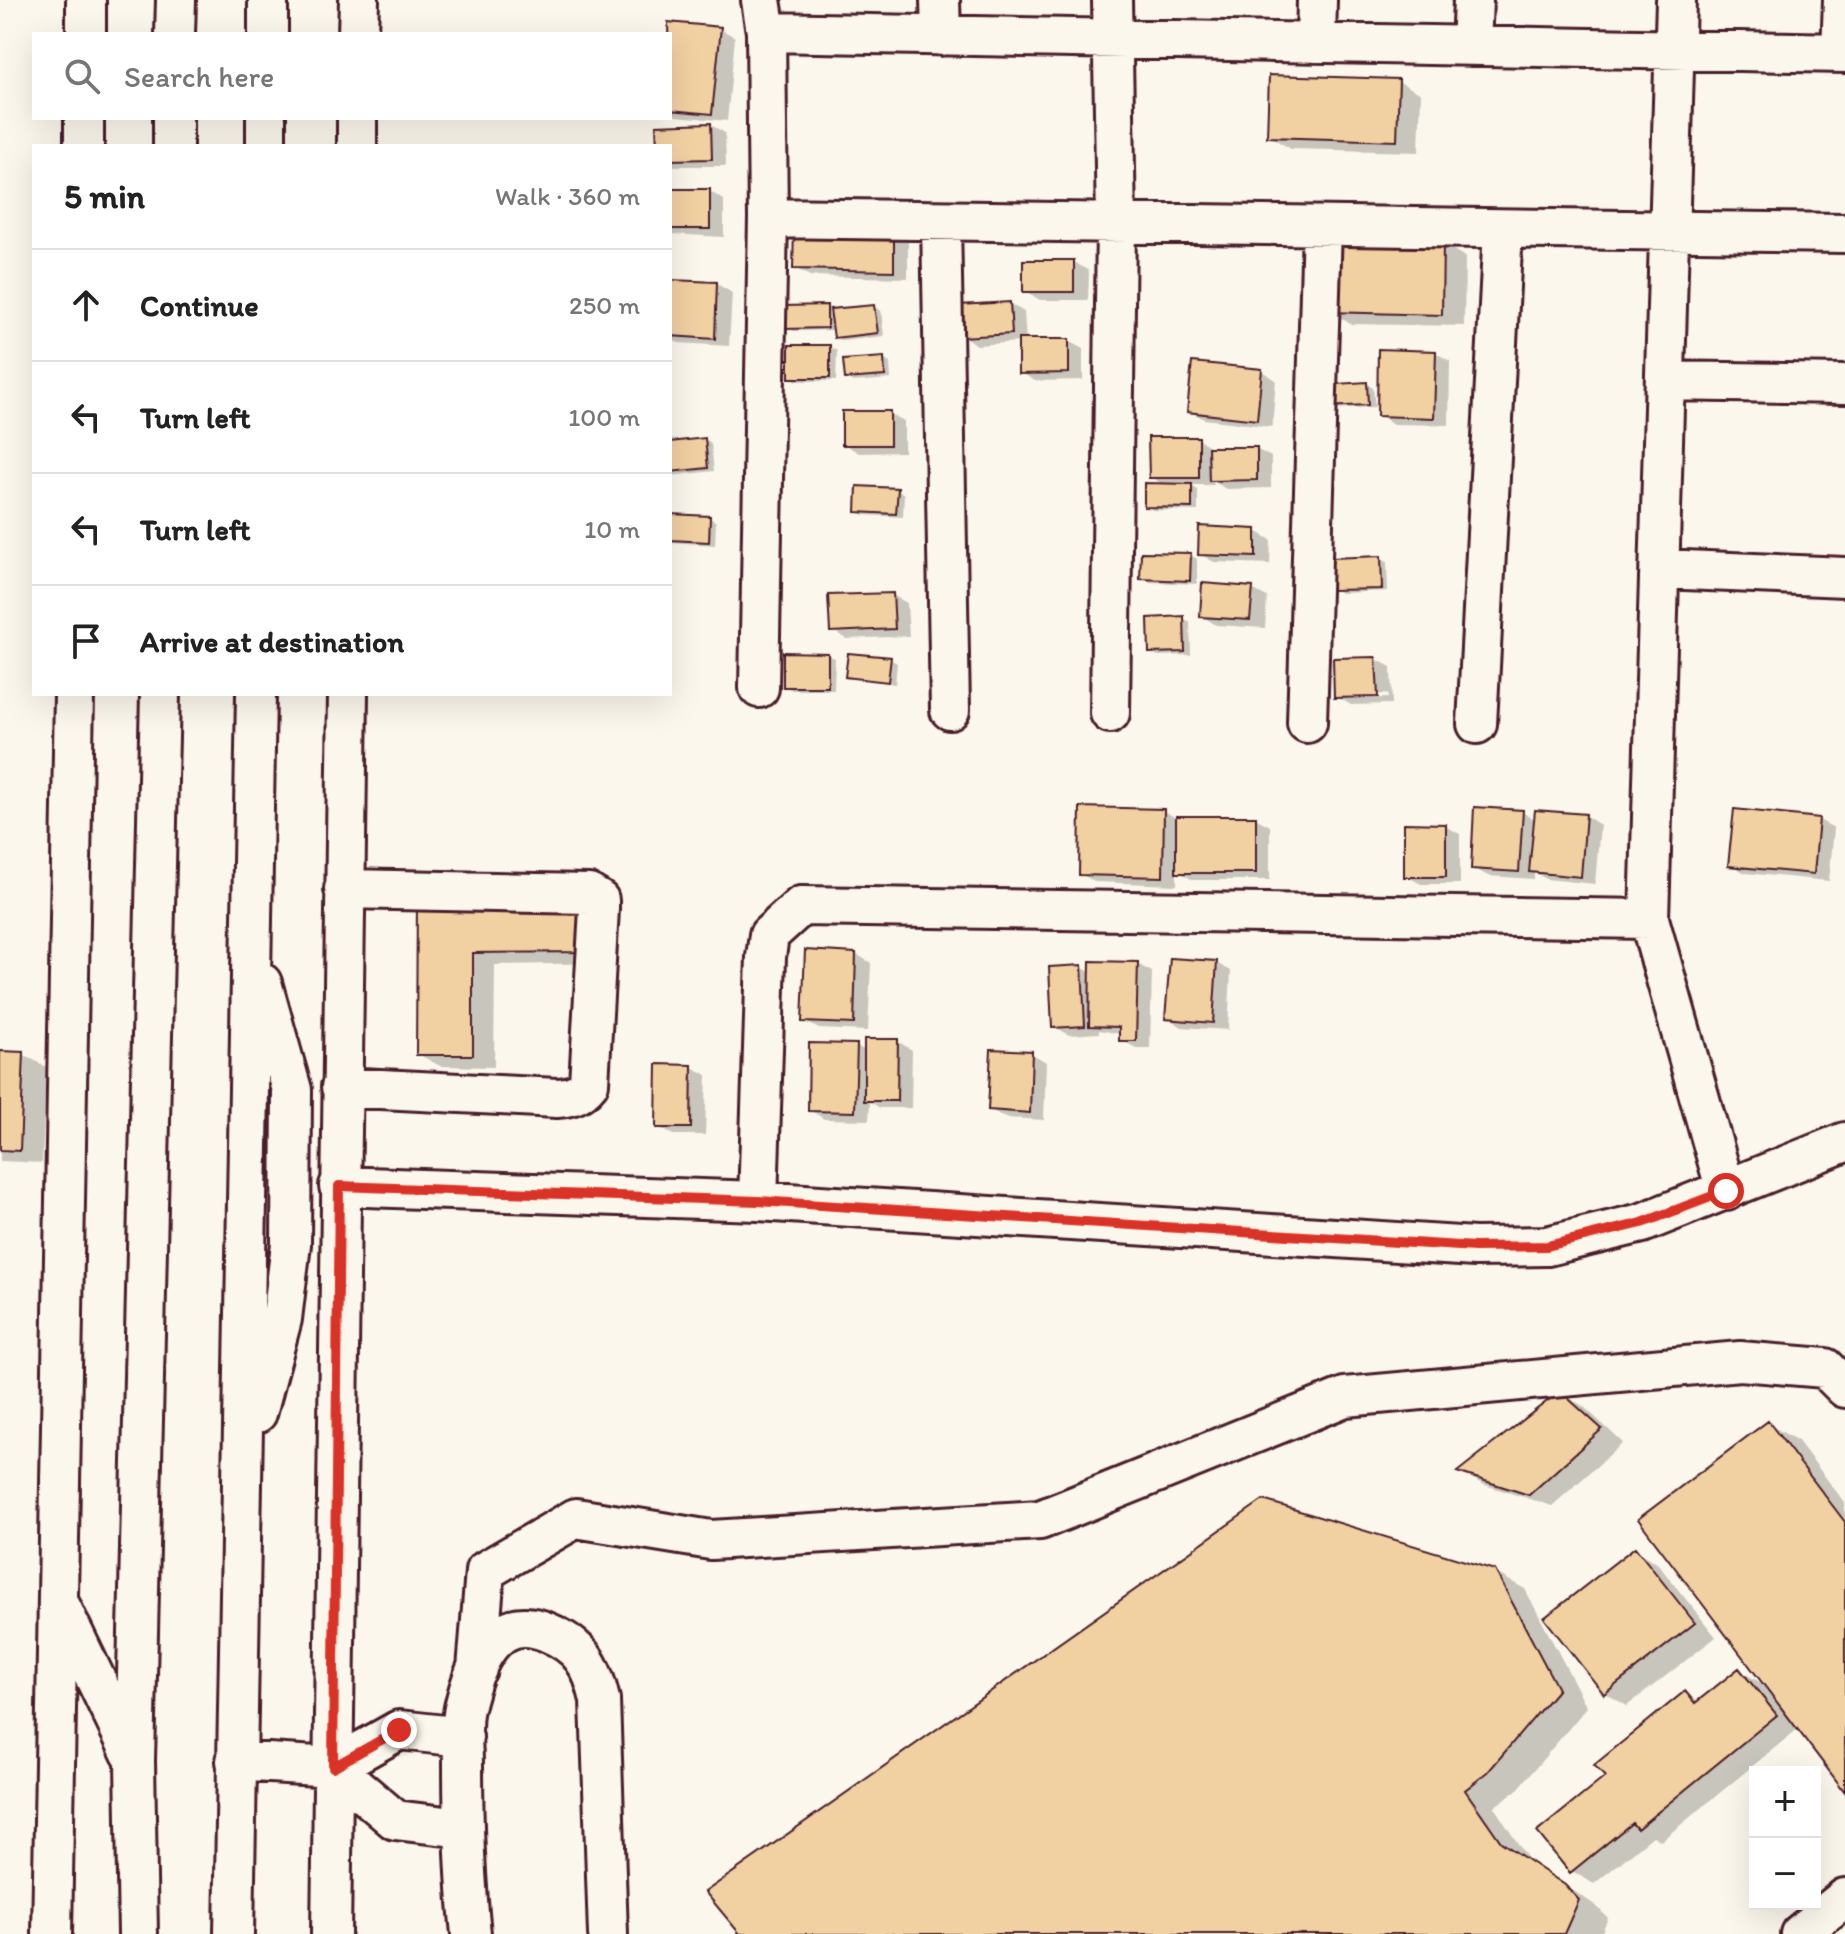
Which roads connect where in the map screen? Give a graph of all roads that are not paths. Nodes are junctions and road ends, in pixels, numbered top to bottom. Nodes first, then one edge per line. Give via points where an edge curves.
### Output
1 (86, 0) edge
2 (176, 0) edge
3 (268, 0) edge
4 (359, 0) edge
5 (1112, 0) edge
6 (1317, 0) edge
7 (1473, 0) edge
8 (1676, 0) edge
9 (1843, 0) edge
10 (763, 16) edge
11 (940, 18) edge
12 (86, 32) edge
13 (175, 32) edge
14 (268, 32) edge
15 (358, 32) edge
16 (1112, 39) junction
17 (1316, 43) junction
18 (1471, 46) junction
19 (1674, 49) junction
20 (1843, 53) edge
21 (84, 120) edge
22 (173, 120) edge
23 (266, 120) edge
24 (357, 120) edge
25 (84, 144) edge
26 (173, 144) edge
27 (266, 144) edge
28 (357, 144) edge
29 (768, 218) junction
30 (941, 221) junction
31 (1116, 224) junction
32 (1322, 226) junction
33 (1503, 229) junction
34 (1672, 231) junction
35 (1845, 233) edge
36 (1665, 381) junction
37 (1845, 384) edge
38 (1661, 569) junction
39 (1845, 577) edge
40 (759, 688) dead end
41 (74, 696) edge
42 (160, 696) edge
43 (256, 696) edge
44 (348, 696) edge
45 (950, 710) dead end
46 (1110, 713) dead end
47 (1307, 723) dead end
48 (1477, 724) dead end
49 (344, 889) junction
50 (1649, 919) junction
51 (341, 1087) junction
52 (1845, 1142) edge
53 (339, 1186) junction
54 (1726, 1191) junction
55 (758, 1201) junction
56 (1845, 1388) edge
57 (58, 1601) junction
58 (477, 1669) junction
59 (463, 1737) junction
60 (135, 1761) junction
61 (236, 1761) junction
62 (333, 1767) junction
63 (463, 1828) junction
64 (1845, 1898) edge
65 (52, 1934) edge
66 (138, 1934) edge
67 (234, 1934) edge
68 (331, 1934) edge
69 (471, 1934) edge
70 (608, 1934) edge
71 (1800, 1934) edge

1 - 12 street
2 - 13 street
3 - 14 street
4 - 15 street
5 - 16 street
6 - 17 street
7 - 18 street
8 - 19 street
9 - 20 street
10 - 11 street
10 - 29 street
11 - 16 street
16 - 17 street
16 - 31 street
17 - 18 street
18 - 19 street
19 - 20 street
19 - 34 street
21 - 25 street
22 - 26 street
23 - 27 street
24 - 28 street
29 - 30 street
29 - 40 street
30 - 31 street
30 - 45 street
31 - 32 street
31 - 46 street
32 - 33 street
32 - 47 street
33 - 34 street
33 - 48 street
34 - 35 street
34 - 36 street
36 - 37 street
36 - 38 street
38 - 39 street
38 - 50 street
41 - 57 street
42 - 60 street
43 - 61 street
44 - 49 street
49 - 51 street
49 - 51 street via 589,894 599,900 599,909 589,1083 583,1091 557,1098
50 - 54 street
50 - 55 street via 801,906 769,935
51 - 53 street
52 - 54 street
53 - 55 street
53 - 62 street
54 - 55 street via 1642,1223 1547,1246 1475,1247
56 - 58 street via 1825,1368 1740,1361 1345,1397 1040,1520 711,1540 576,1518 485,1571
57 - 60 street
57 - 65 street
58 - 59 street via 463,1710
58 - 70 street via 498,1633 533,1626 569,1641 594,1673 600,1700
59 - 62 street via 399,1730
59 - 63 street
60 - 66 street
61 - 62 street
61 - 67 street
62 - 63 street via 395,1820
62 - 68 street
63 - 69 street
64 - 71 street

